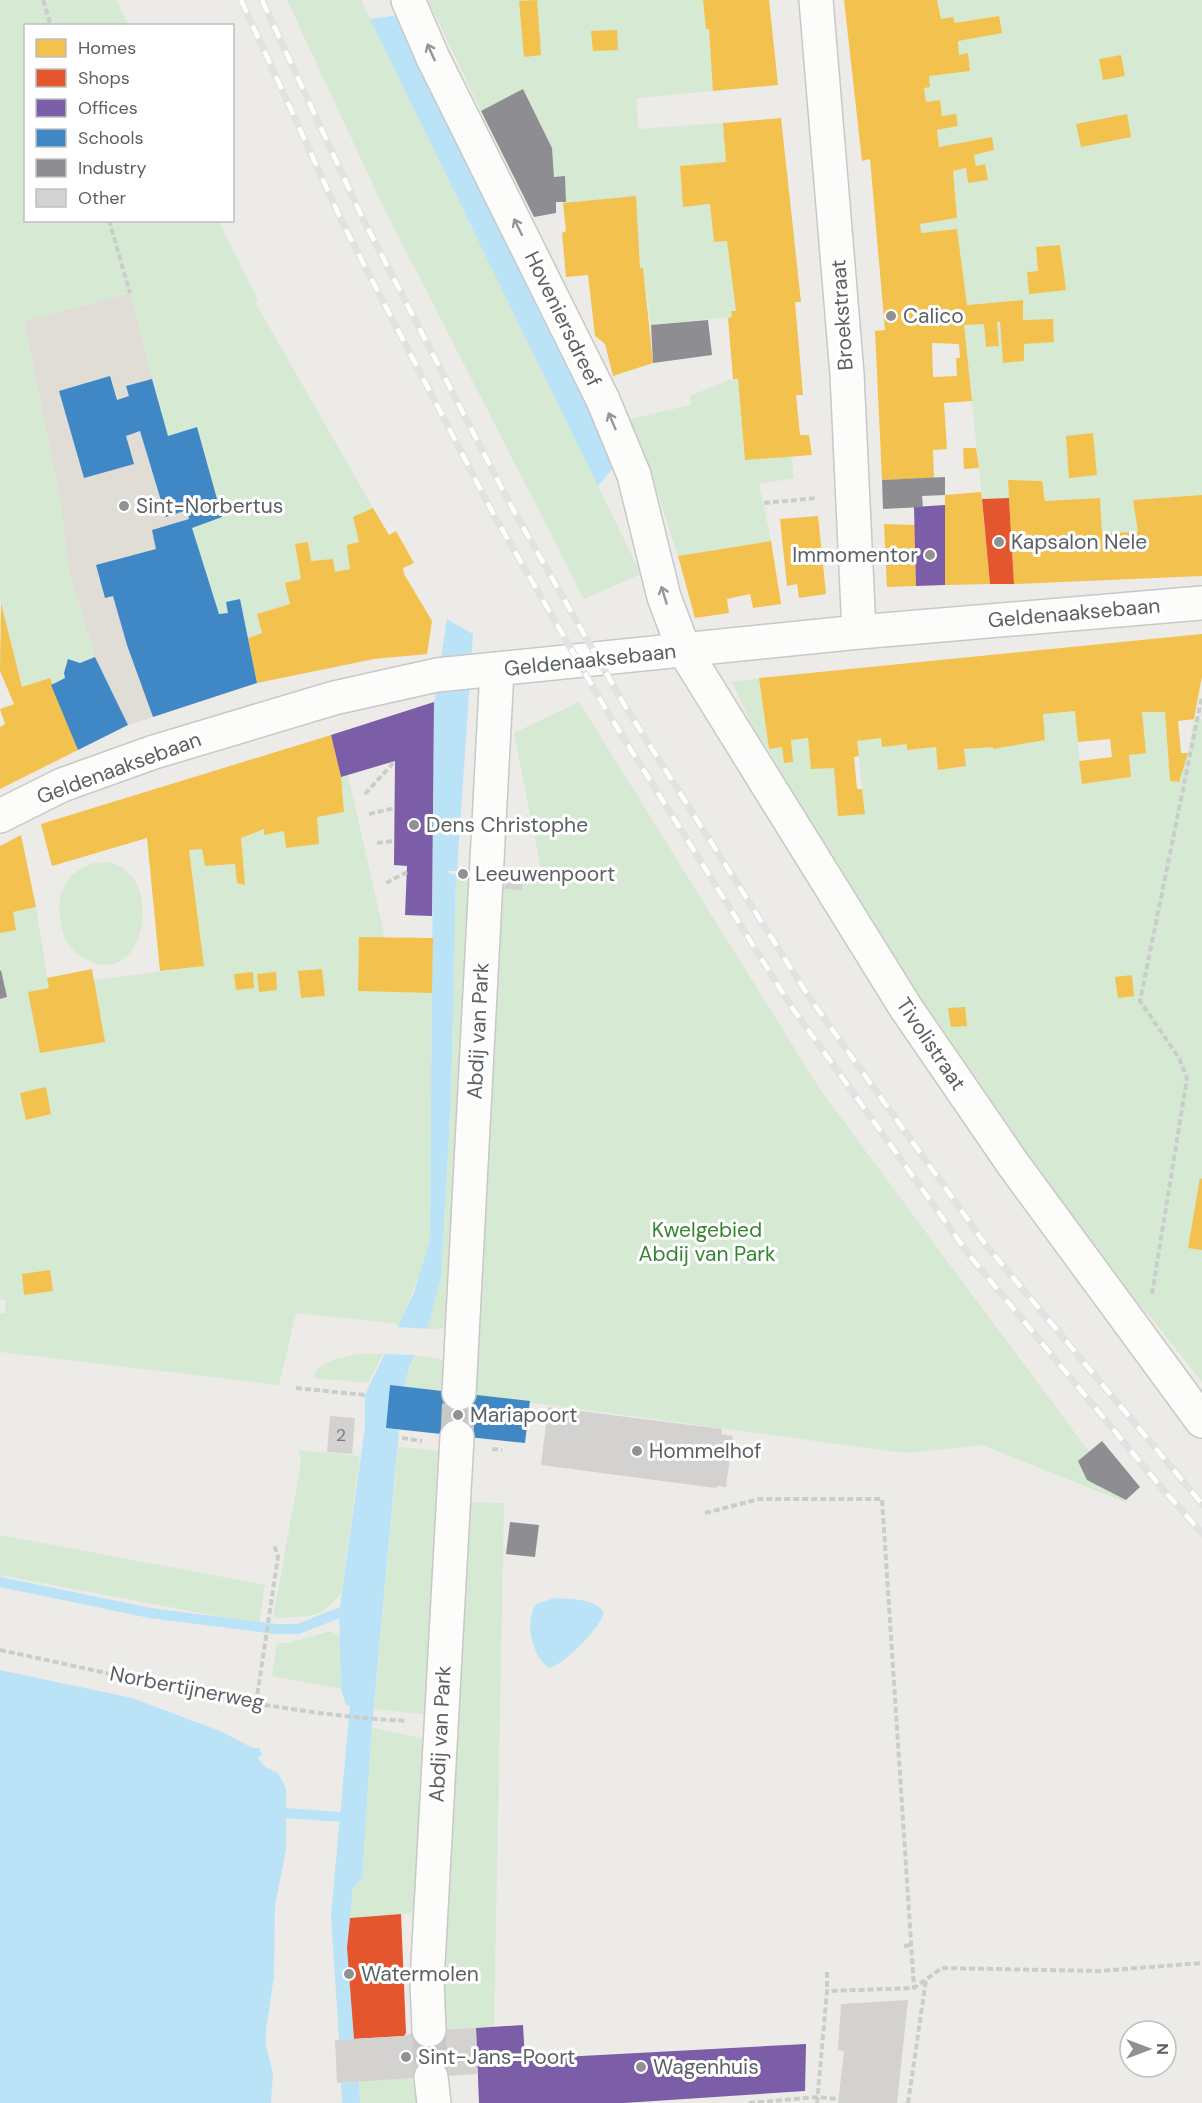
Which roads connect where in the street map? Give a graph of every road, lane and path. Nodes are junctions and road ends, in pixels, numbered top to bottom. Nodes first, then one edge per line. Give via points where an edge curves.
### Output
1 (43, 0) edge
2 (408, 0) edge
3 (816, 0) edge
4 (50, 24) edge
5 (110, 222) edge
6 (130, 293) dead end
7 (818, 498) dead end
8 (764, 503) dead end
9 (1202, 603) edge
10 (859, 632) junction
11 (684, 650) junction
12 (484, 671) junction
13 (1202, 696) edge
14 (1201, 710) edge
15 (395, 761) dead end
16 (365, 794) dead end
17 (394, 808) dead end
18 (369, 814) dead end
19 (0, 816) edge
20 (394, 841) dead end
21 (377, 843) dead end
22 (406, 872) dead end
23 (386, 883) dead end
24 (1143, 1343) junction
25 (296, 1388) dead end
26 (459, 1393) tunnel mouth
27 (365, 1395) dead end
28 (1202, 1421) edge
29 (413, 1431) dead end
30 (457, 1437) tunnel mouth
31 (412, 1440) dead end
32 (499, 1441) dead end
33 (499, 1449) dead end
34 (705, 1513) dead end
35 (274, 1544) dead end
36 (0, 1650) edge
37 (256, 1703) junction
38 (375, 1719) dead end
39 (911, 1945) junction
40 (904, 1946) dead end
41 (1202, 1963) edge
42 (827, 1972) dead end
43 (926, 1979) junction
44 (914, 1988) junction
45 (827, 1991) junction
46 (429, 2030) tunnel mouth
47 (818, 2097) junction
48 (838, 2099) dead end
49 (749, 2103) edge
50 (817, 2103) edge
51 (908, 2103) edge

1 - 4 path
11 -> 2 street, Hoveniersdreef via 664,597 634,476 603,400
3 - 10 street, Broekstraat via 847,374
5 - 6 path
7 - 8 path
9 - 10 street, Geldenaaksebaan
10 - 11 street, Geldenaaksebaan
11 - 12 street, Geldenaaksebaan
11 - 24 street, Tivolistraat via 906,1008
12 - 19 street, Geldenaaksebaan via 437,675 333,698 154,752 62,785
12 - 26 street, Abdij van Park
13 - 14 path
14 - 24 path via 1140,1001 1179,1058 1187,1078
15 - 16 path
17 - 18 path
20 - 21 path
22 - 23 path
24 - 28 street, Tivolistraat
25 - 27 path
29 - 31 path
30 - 46 street, Abdij van Park via 428,1963
32 - 33 path
34 - 39 path via 759,1499 882,1499
35 - 37 path via 278,1557
36 - 37 path, Norbertijnerweg
37 - 38 path, Norbertijnerweg
39 - 40 path
39 - 44 path
41 - 43 path via 1099,1971 942,1968
42 - 45 path
43 - 44 path
43 - 51 path
44 - 45 path
45 - 47 path
47 - 48 path
47 - 49 path
47 - 50 path

